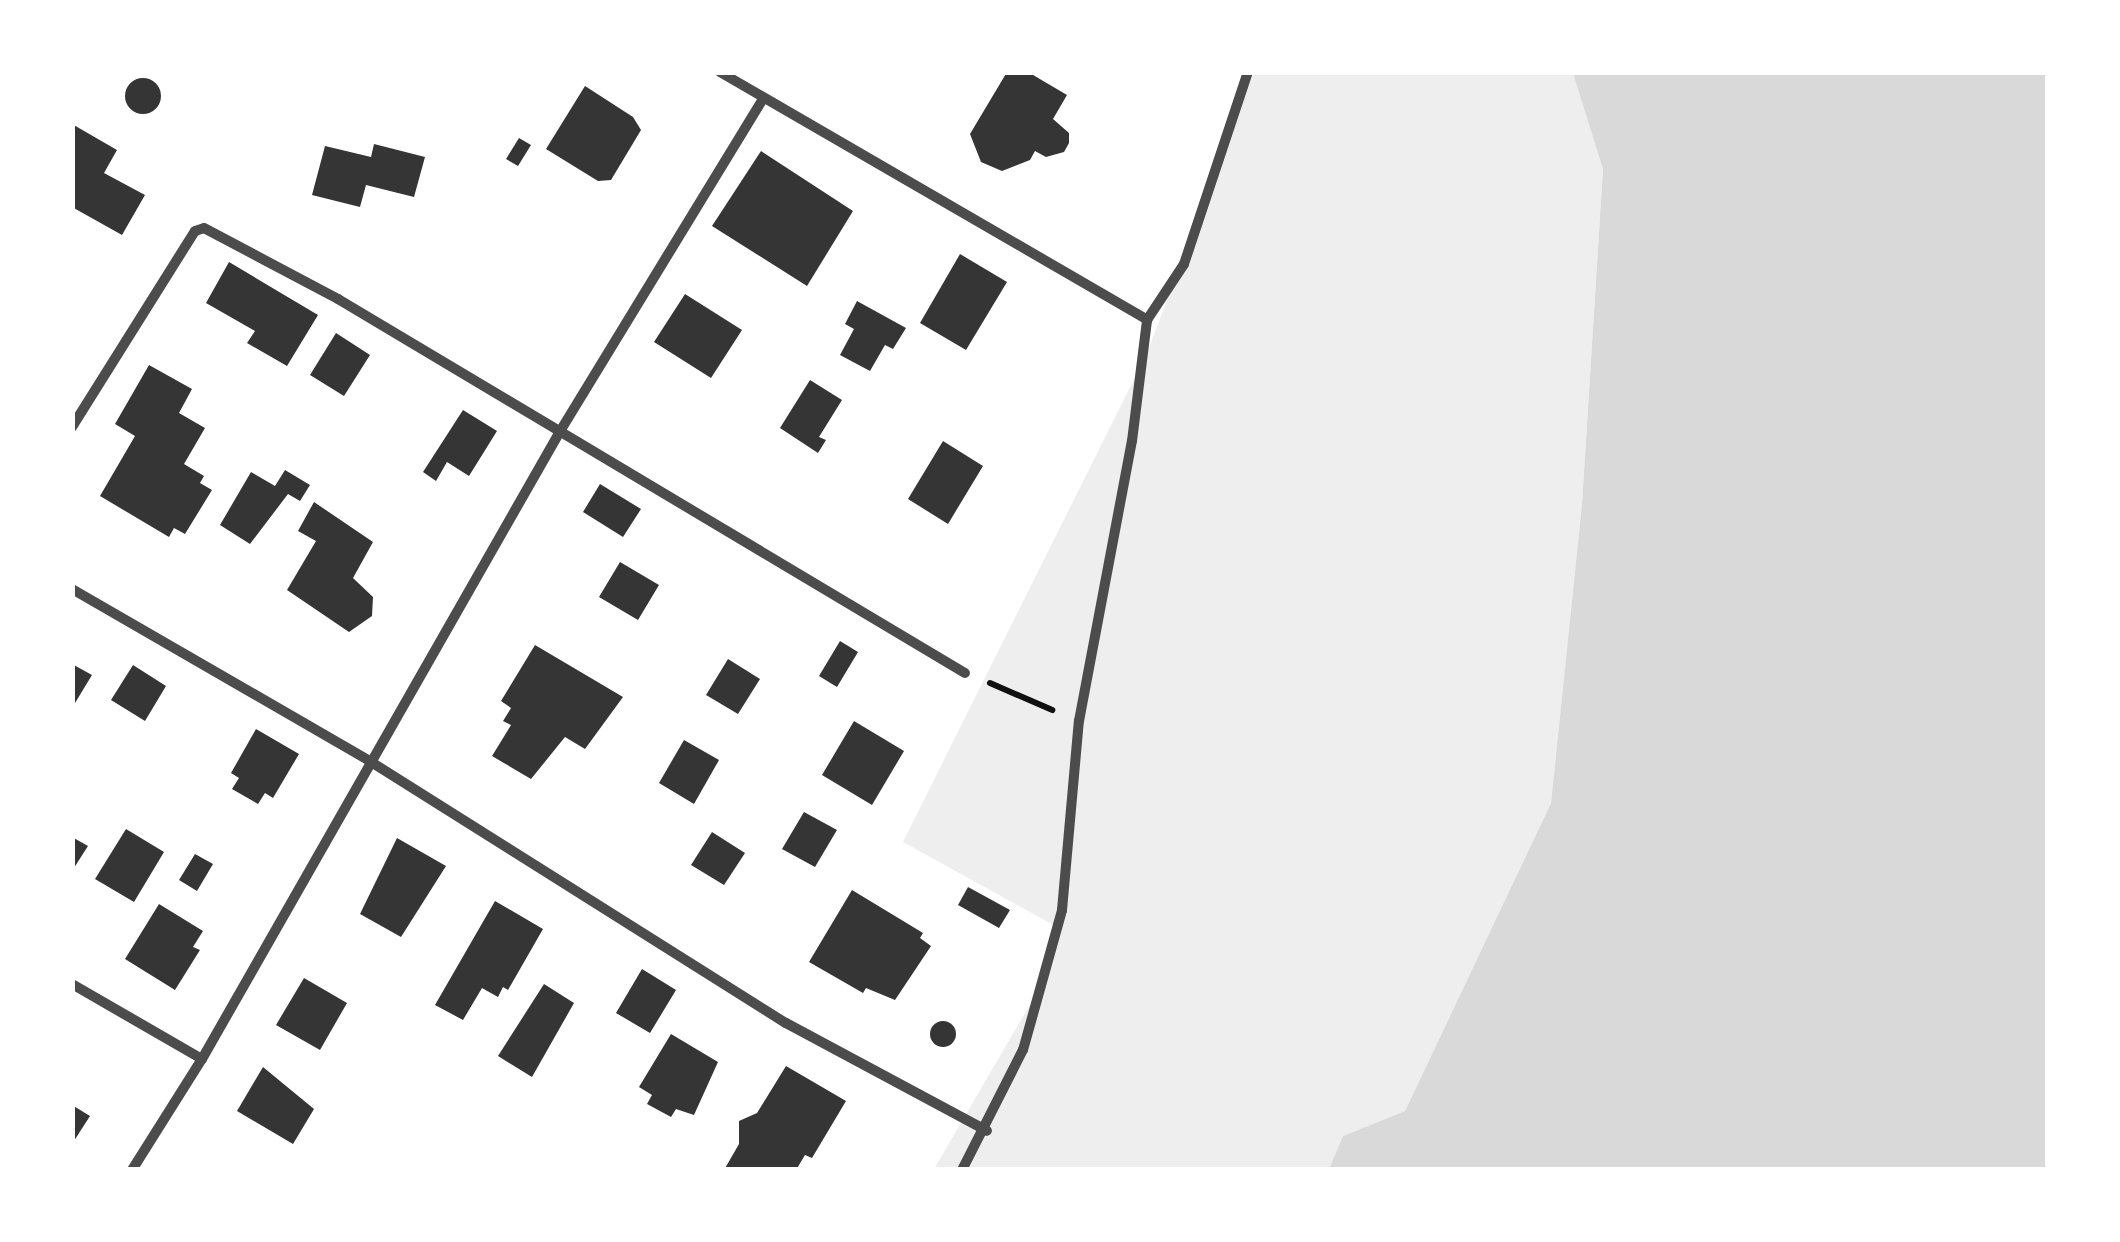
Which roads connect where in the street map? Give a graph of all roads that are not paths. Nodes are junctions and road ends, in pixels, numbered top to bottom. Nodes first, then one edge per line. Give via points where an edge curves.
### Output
1 (720, 72) edge
2 (1248, 72) edge
3 (763, 99) junction
4 (1148, 320) junction
5 (72, 427) edge
6 (559, 433) junction
7 (72, 589) edge
8 (966, 673) road end
9 (368, 760) junction
10 (72, 984) edge
11 (202, 1058) junction
12 (987, 1131) junction
13 (132, 1170) edge
14 (962, 1170) edge

1 - 3 street
2 - 4 street via 1184,264
3 - 4 street
3 - 6 street
4 - 12 street via 1079,721 1062,910 1023,1050
5 - 6 street via 194,231 204,228 338,298
6 - 8 street
6 - 9 street
7 - 9 street
9 - 11 street
9 - 12 street via 786,1023
10 - 11 street
11 - 13 street
12 - 14 street

